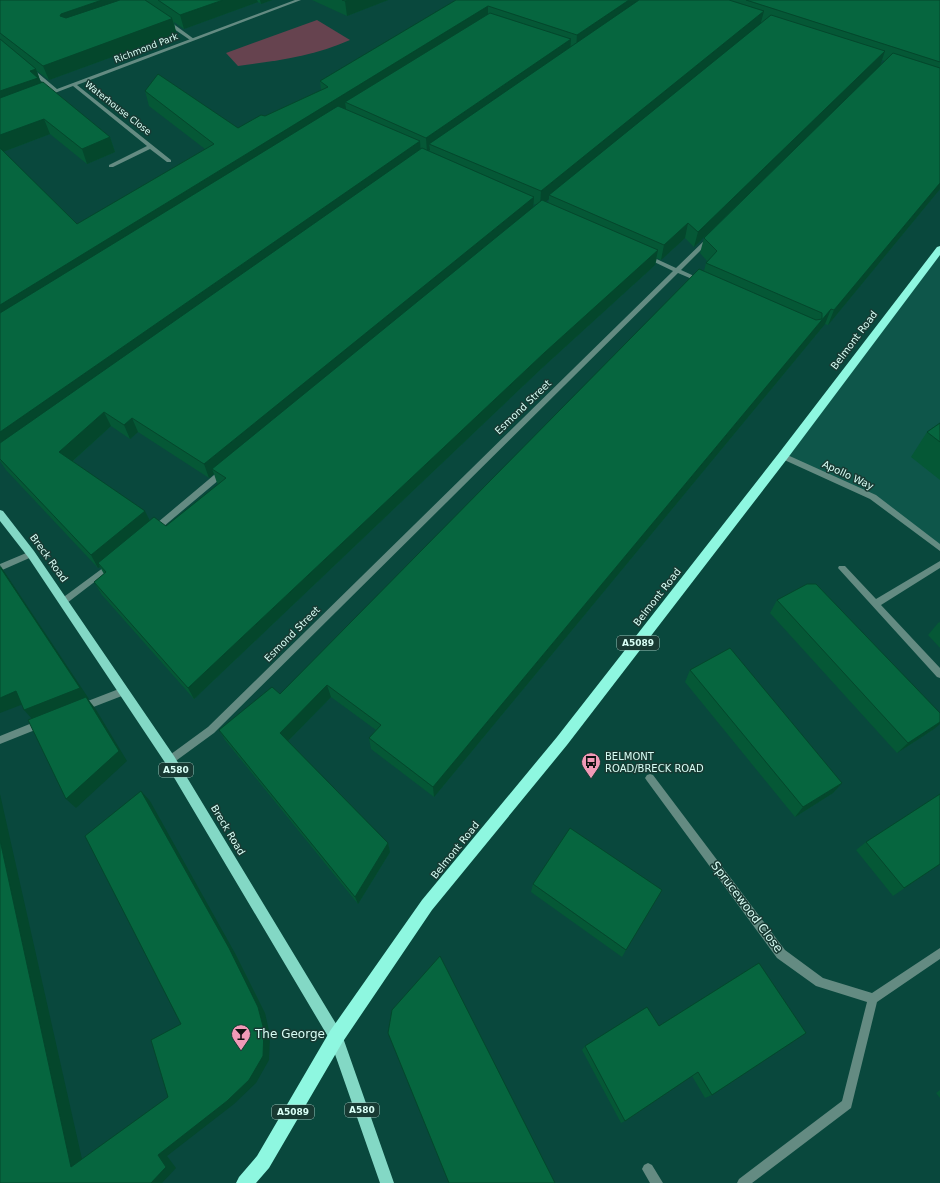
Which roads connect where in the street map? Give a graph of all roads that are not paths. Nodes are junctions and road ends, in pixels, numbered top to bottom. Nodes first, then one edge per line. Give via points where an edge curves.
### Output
1 (299, 0) edge
2 (160, 17) edge
3 (192, 39) junction
4 (27, 66) edge
5 (74, 85) junction
6 (56, 91) junction
7 (42, 96) edge
8 (151, 146) junction
9 (169, 161) dead end
10 (111, 166) dead end
11 (717, 231) edge
12 (940, 249) edge
13 (642, 254) edge
14 (677, 270) junction
15 (711, 285) edge
16 (783, 456) junction
17 (228, 468) edge
18 (0, 514) edge
19 (146, 536) edge
20 (940, 548) edge
21 (31, 554) junction
22 (115, 561) edge
23 (940, 564) edge
24 (0, 568) edge
25 (842, 568) dead end
26 (64, 601) junction
27 (875, 604) junction
28 (940, 674) edge
29 (124, 691) junction
30 (74, 711) edge
31 (53, 719) edge
32 (0, 740) edge
33 (170, 760) junction
34 (650, 778) dead end
35 (940, 952) edge
36 (873, 999) junction
37 (336, 1037) junction
38 (648, 1169) dead end
39 (245, 1183) edge
40 (387, 1183) edge
41 (657, 1183) edge
42 (743, 1183) edge

1 - 3 street, Richmond Park
2 - 3 street
3 - 5 street, Richmond Park
4 - 6 street
5 - 6 street, Richmond Park
5 - 8 street, Waterhouse Close
6 - 7 street, Richmond Park
8 - 9 street, Waterhouse Close
8 - 10 street, Waterhouse Close
11 - 14 street, Esmond Street
12 - 16 highway, Belmont Road / A5089
13 - 14 street
14 - 15 street
14 - 33 street, Esmond Street via 211,730
16 - 20 street, Apollo Way via 873,497
16 - 37 highway, Belmont Road / A5089 via 562,741 427,905
17 - 19 street
18 - 21 main road, Breck Road / A580
21 - 24 street
21 - 26 main road, Breck Road / A580
22 - 26 street
23 - 27 street
25 - 27 street
26 - 29 main road, Breck Road / A580
27 - 28 street
29 - 30 street
29 - 33 main road, Breck Road / A580
31 - 32 street
33 - 37 main road, Breck Road / A580
34 - 36 street, Sprucewood Close via 782,954 820,982
35 - 36 street
36 - 42 street via 847,1104
37 - 39 highway, A5089 via 263,1162
37 - 40 main road, Breck Road / A580
38 - 41 street

